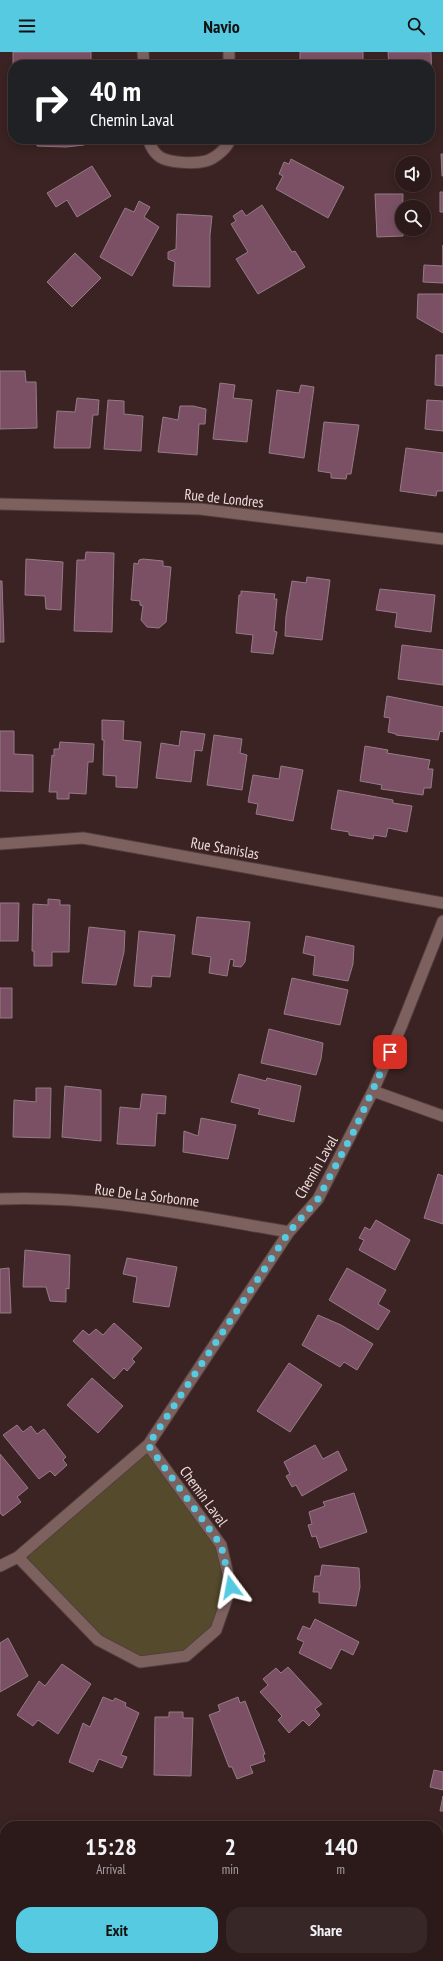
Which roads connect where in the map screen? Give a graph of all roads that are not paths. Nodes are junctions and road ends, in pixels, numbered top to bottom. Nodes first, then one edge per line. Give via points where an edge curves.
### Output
1 (149, 144) edge
2 (228, 144) edge
3 (0, 504) edge
4 (443, 539) edge
5 (0, 844) edge
6 (443, 903) edge
7 (443, 921) edge
8 (373, 1091) junction
9 (443, 1116) edge
10 (0, 1199) edge
11 (289, 1232) junction
12 (148, 1445) junction
13 (18, 1557) junction
14 (0, 1566) edge

1 - 2 street via 160,156 171,161 199,162 206,162
3 - 4 street, Rue de Londres via 200,509
5 - 6 street, Rue Stanislas via 83,838
7 - 8 street, Chemin Laval
8 - 9 street
8 - 11 street, Chemin Laval via 318,1199
10 - 11 street, Rue De La Sorbonne via 27,1198 129,1206
11 - 12 street, Chemin Laval
12 - 13 street, Chemin Laval
12 - 13 street, Chemin Laval via 221,1545 231,1587 216,1630 186,1656 140,1662 98,1640
13 - 14 street, Chemin Laval

